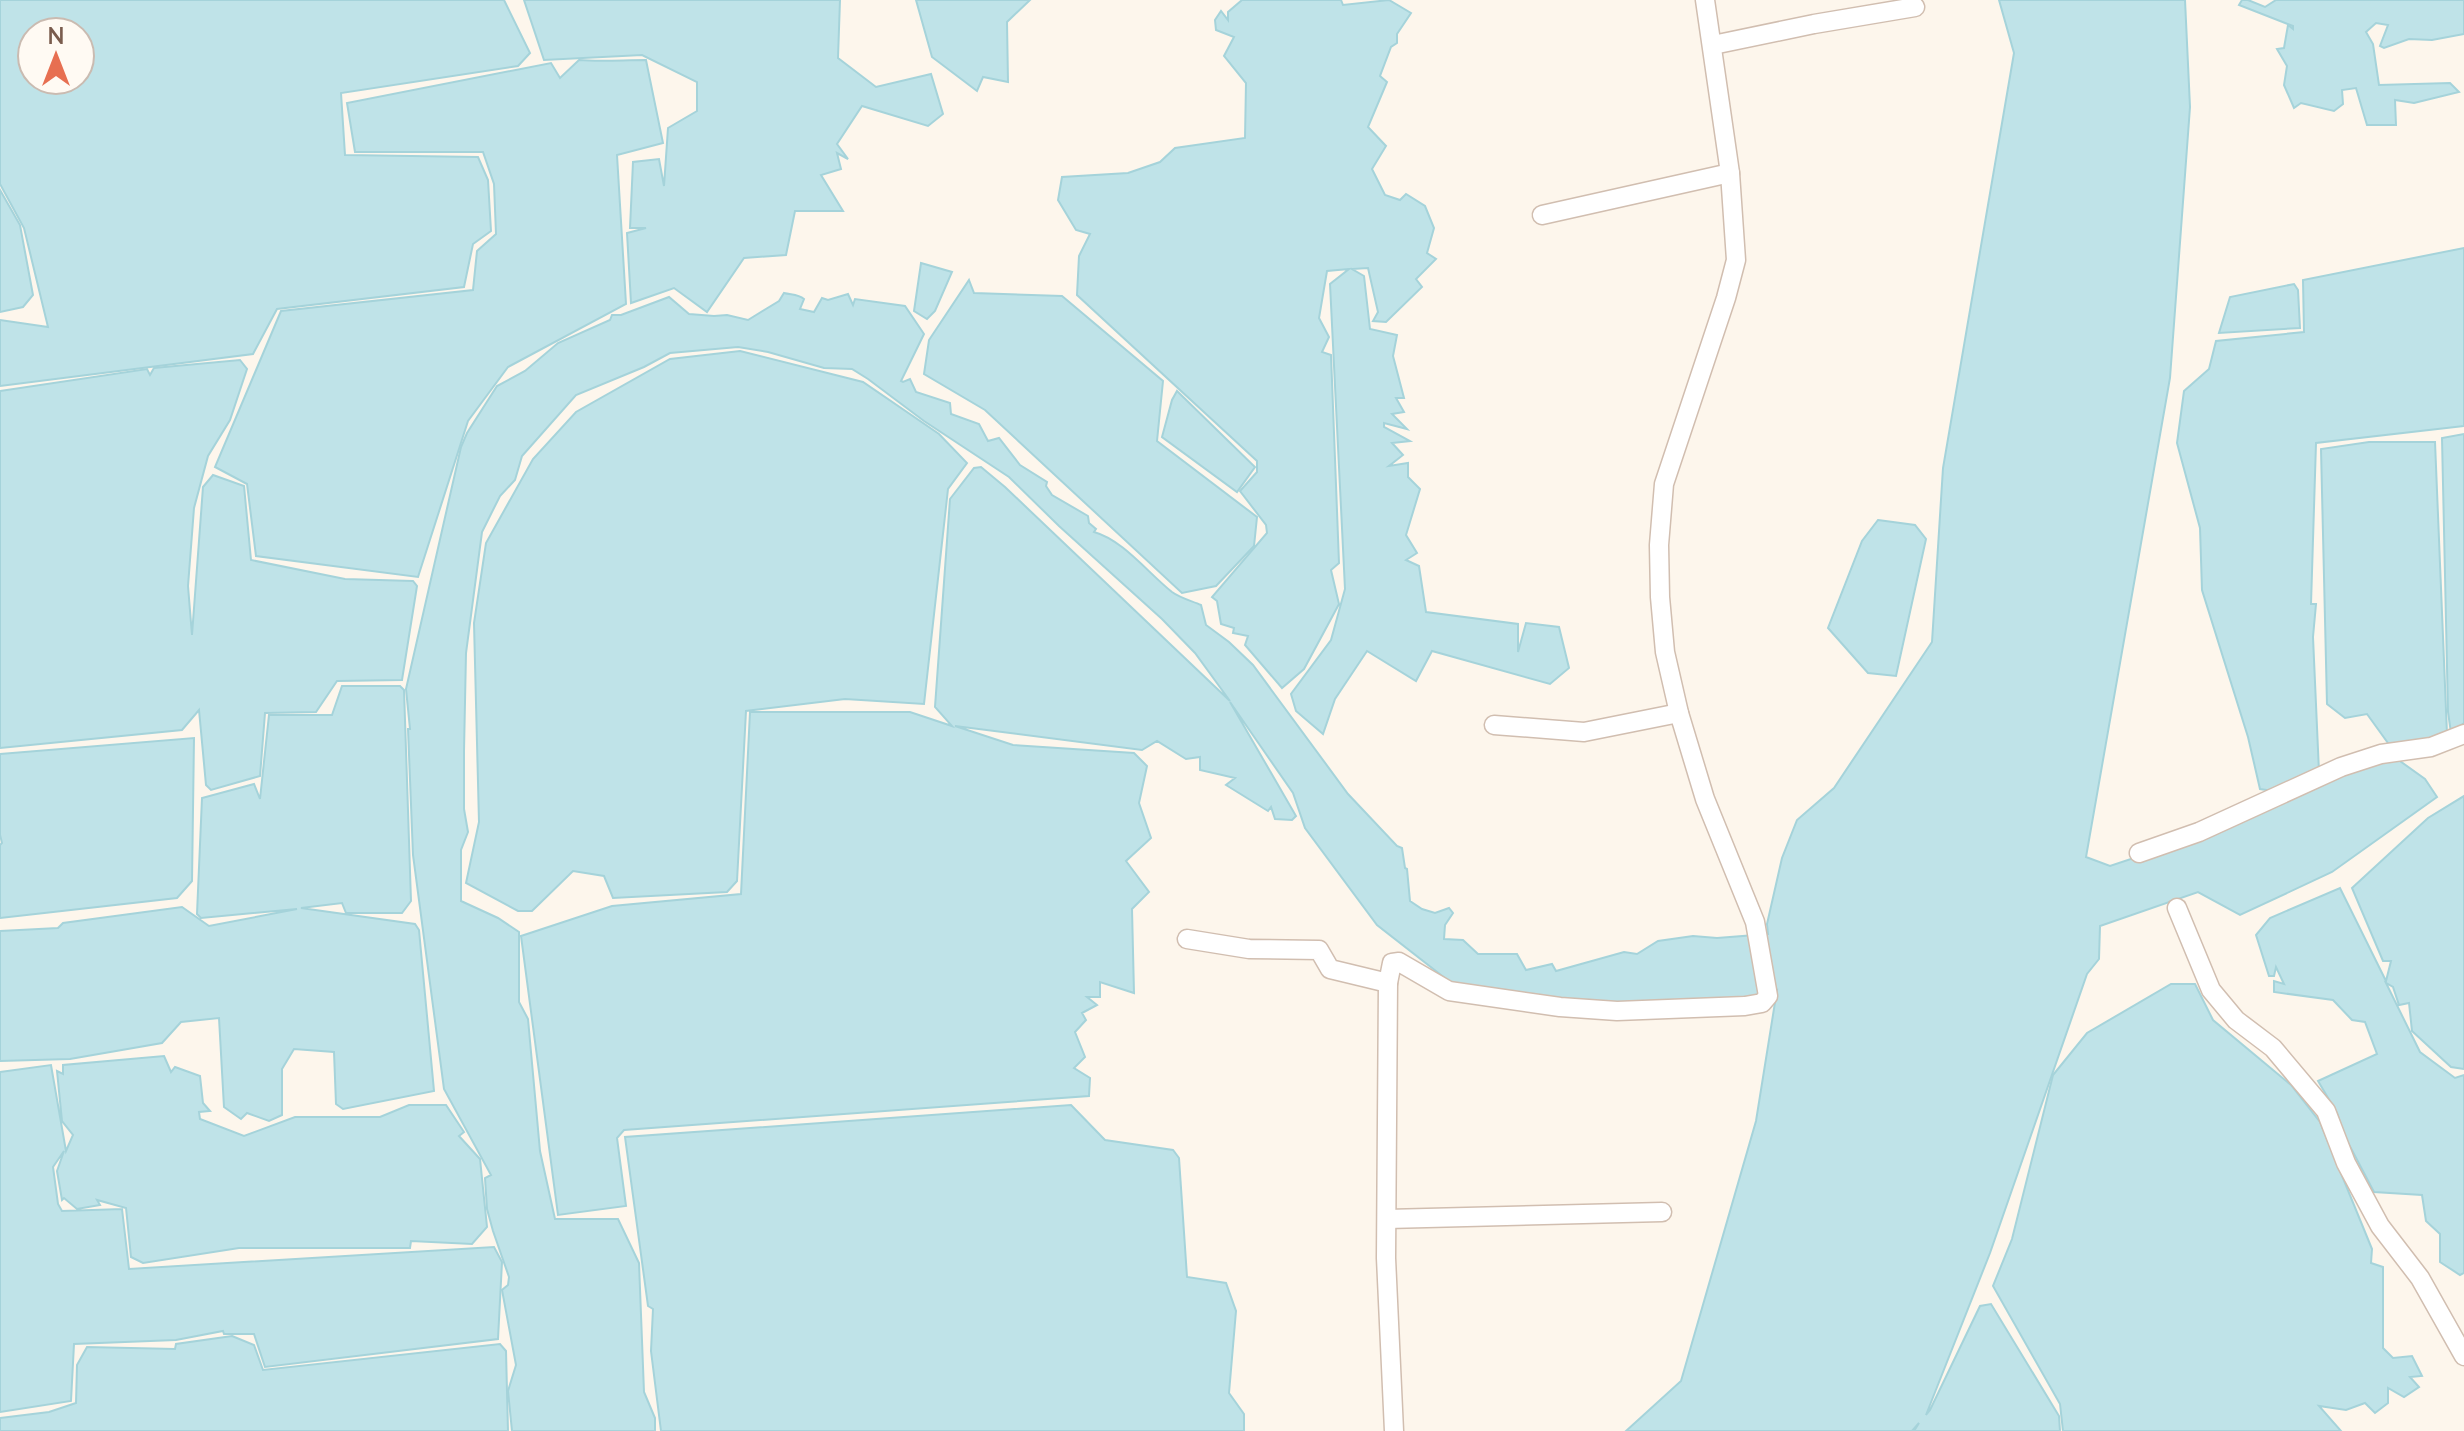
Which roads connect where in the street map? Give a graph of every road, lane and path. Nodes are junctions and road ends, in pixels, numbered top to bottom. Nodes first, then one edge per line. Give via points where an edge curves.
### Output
1 (1705, 0) edge
2 (1915, 7) dead end
3 (1713, 45) junction
4 (1730, 173) junction
5 (1542, 215) dead end
6 (1679, 713) junction
7 (1494, 725) dead end
8 (2464, 734) edge
9 (2139, 853) dead end
10 (2177, 908) dead end
11 (1187, 939) dead end
12 (1388, 983) junction
13 (1662, 1212) dead end
14 (1387, 1219) junction
15 (2464, 1356) edge
16 (1394, 1431) edge

1 - 3 street
2 - 3 street
3 - 4 street
4 - 5 street
4 - 6 street via 1736,260 1664,484 1660,597
6 - 7 street via 1584,732
6 - 12 street via 1705,799 1755,922 1768,996 1762,1003 1617,1011 1560,1007 1449,991 1399,962 1392,963
8 - 9 street via 2431,747 2381,754 2341,767 2199,832
10 - 15 street via 2211,990 2236,1020 2273,1048 2326,1111 2380,1226 2420,1278
11 - 12 street via 1249,949 1319,950 1330,969
12 - 14 street
13 - 14 street
14 - 16 street

